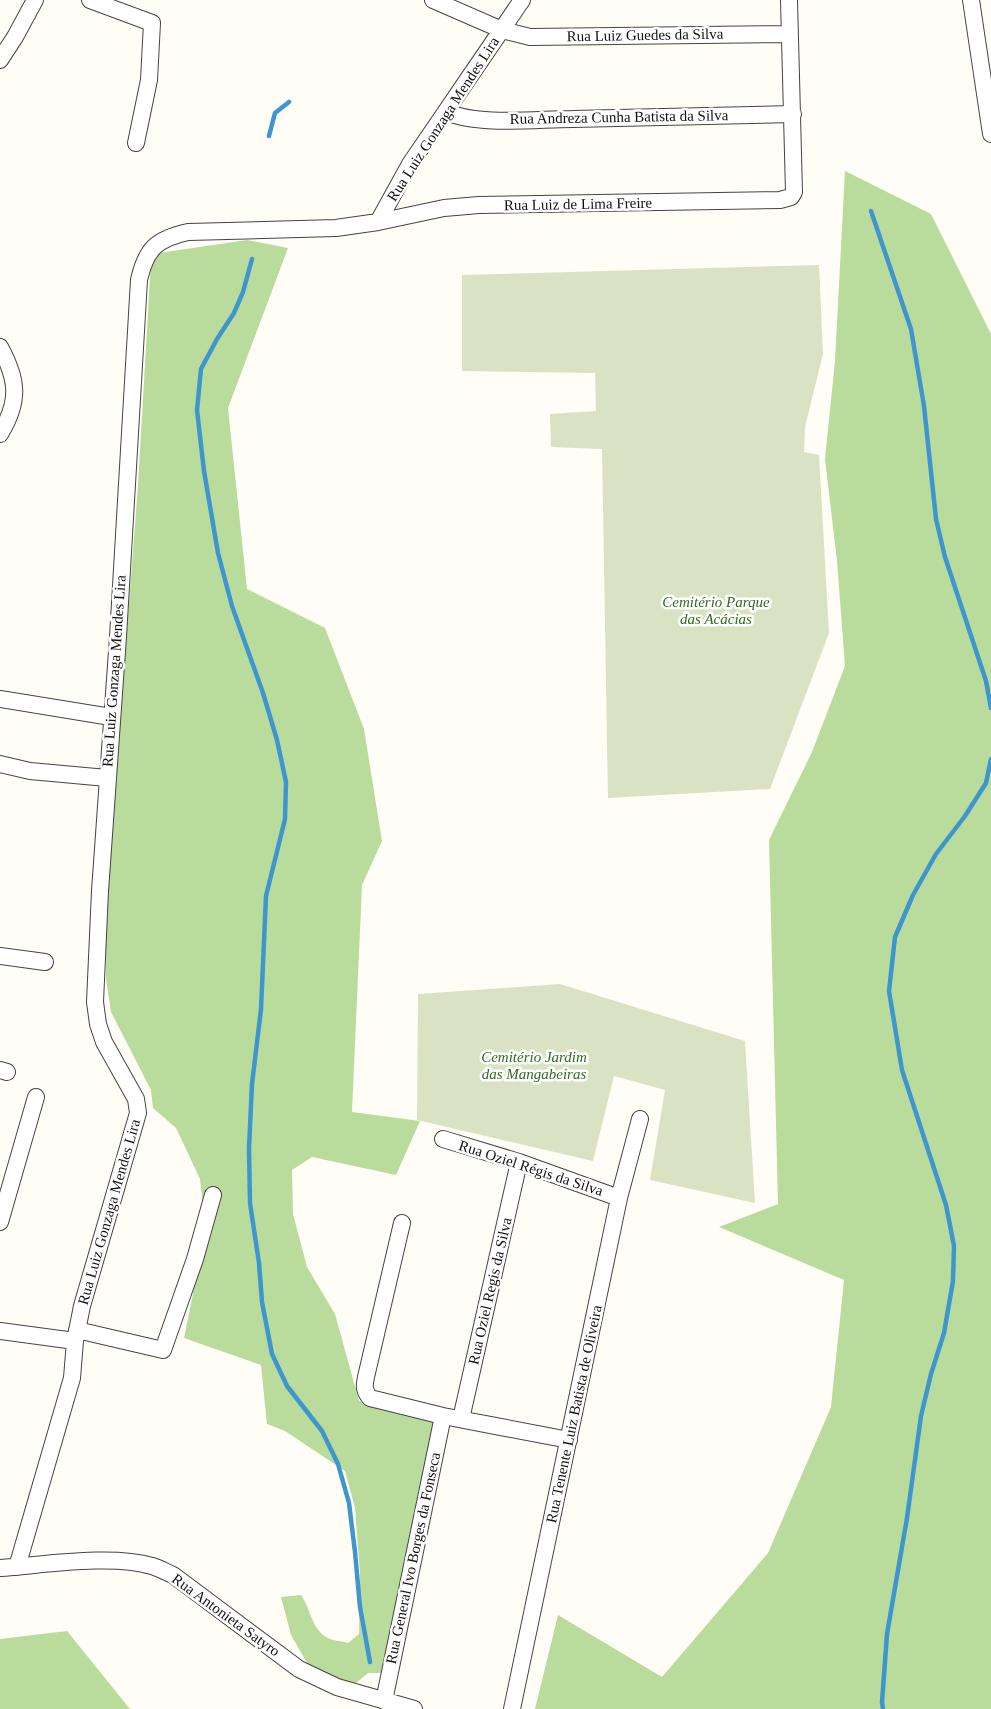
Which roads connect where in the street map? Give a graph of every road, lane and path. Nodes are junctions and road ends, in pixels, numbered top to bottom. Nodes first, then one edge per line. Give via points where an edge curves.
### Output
1 (35, 0) edge
2 (90, 0) edge
3 (433, 0) edge
4 (522, 0) edge
5 (789, 0) edge
6 (971, 0) edge
7 (502, 30) junction
8 (790, 34) junction
9 (985, 56) edge
10 (0, 60) edge
11 (447, 112) junction
12 (793, 114) junction
13 (991, 134) edge
14 (136, 144) dead end
15 (378, 222) junction
16 (0, 347) edge
17 (0, 434) edge
18 (0, 699) edge
19 (111, 717) junction
20 (0, 764) edge
21 (107, 778) junction
22 (0, 956) edge
23 (45, 962) dead end
24 (36, 1097) dead end
25 (640, 1119) dead end
26 (443, 1139) dead end
27 (519, 1162) junction
28 (213, 1196) dead end
29 (620, 1198) junction
30 (0, 1222) edge
31 (402, 1223) dead end
32 (0, 1331) edge
33 (76, 1336) junction
34 (443, 1416) junction
35 (461, 1420) junction
36 (569, 1440) junction
37 (17, 1567) junction
38 (0, 1568) edge
39 (384, 1701) junction
40 (414, 1709) edge
41 (512, 1709) edge

1 - 10 street
2 - 14 street via 152,23 149,80
3 - 7 street, Rua Luiz Guedes da Silva
4 - 7 street, Rua Luiz Gonzaga Mendes Lira
5 - 8 street
6 - 9 street
7 - 8 street, Rua Luiz Guedes da Silva via 530,37
7 - 11 street, Rua Luiz Gonzaga Mendes Lira
8 - 12 street
9 - 13 street
11 - 12 street, Rua Andreza Cunha Batista da Silva via 468,118 516,120
11 - 15 street, Rua Luiz Gonzaga Mendes Lira via 410,164
12 - 15 street, Rua Luiz de Lima Freire via 794,192 791,197 780,200 479,205 444,208
15 - 19 street, Rua Luiz Gonzaga Mendes Lira via 336,228 188,232 158,242 149,251 139,280
16 - 17 street via 14,377 12,412
18 - 19 street
19 - 21 street, Rua Luiz Gonzaga Mendes Lira
20 - 21 street via 30,771
21 - 33 street, Rua Luiz Gonzaga Mendes Lira via 95,1002 104,1042 136,1098 138,1113
22 - 23 street
24 - 30 street
25 - 29 street, Rua Tenente Luiz Batista de Oliveira
26 - 27 street, Rua Oziel Régis da Silva
27 - 29 street, Rua Oziel Régis da Silva
27 - 35 street, Rua Oziel Regis da Silva
28 - 33 street via 163,1350
29 - 36 street, Rua Tenente Luiz Batista de Oliveira
31 - 34 street via 364,1387 370,1398 378,1401
32 - 33 street
33 - 37 street, Rua Luiz Gonzaga Mendes Lira via 72,1378
34 - 35 street
34 - 39 street, Rua General Ivo Borges da Fonseca
35 - 36 street
36 - 41 street, Rua Tenente Luiz Batista de Oliveira
37 - 38 street, Rua Antonieta Satyro
37 - 39 street, Rua Antonieta Satyro via 97,1561 126,1561 152,1566 173,1575 299,1669 337,1687
39 - 40 street, Rua Antonieta Satyro

